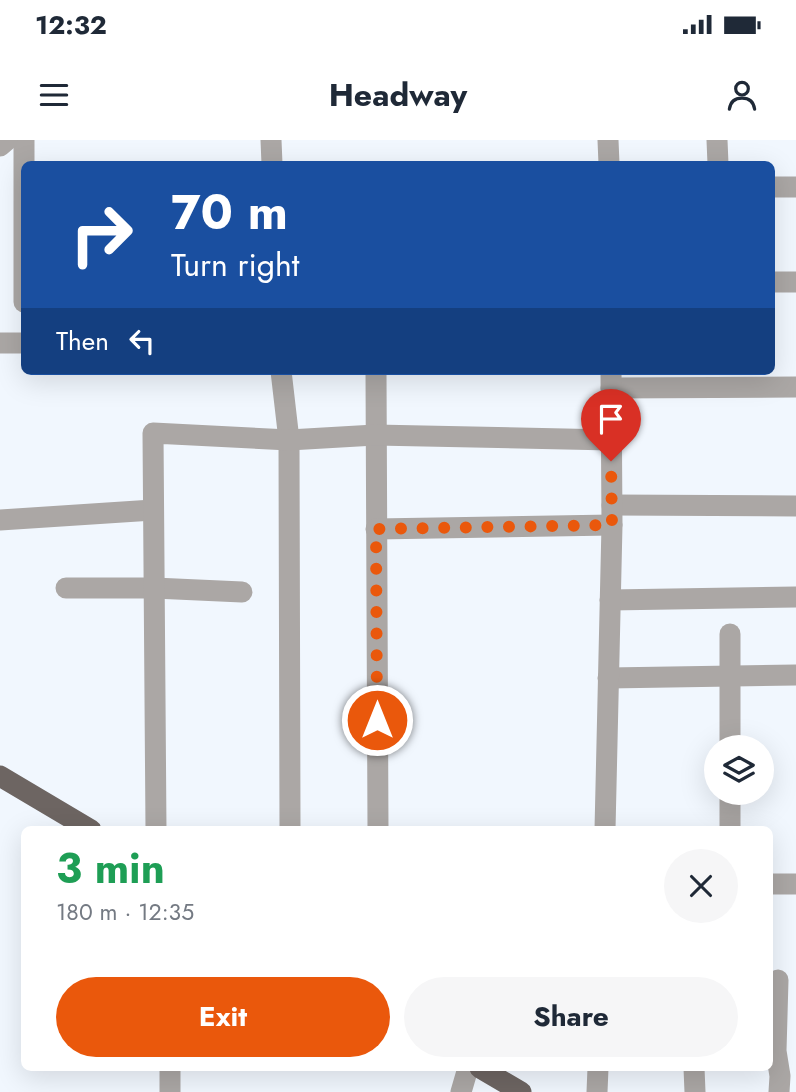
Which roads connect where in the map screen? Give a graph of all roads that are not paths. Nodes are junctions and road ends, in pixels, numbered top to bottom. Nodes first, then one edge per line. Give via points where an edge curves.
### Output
1 (7, 140) edge
2 (24, 140) edge
3 (271, 140) edge
4 (608, 140) edge
5 (717, 140) edge
6 (0, 146) edge
7 (24, 161) edge
8 (272, 161) edge
9 (609, 161) edge
10 (718, 161) edge
11 (775, 187) edge
12 (796, 187) edge
13 (775, 282) edge
14 (796, 282) edge
15 (0, 343) edge
16 (21, 343) edge
17 (281, 375) edge
18 (376, 375) edge
19 (611, 379) edge
20 (727, 379) edge
21 (796, 387) edge
22 (375, 435) junction
23 (289, 440) junction
24 (611, 440) junction
25 (796, 506) edge
26 (153, 510) junction
27 (612, 515) junction
28 (0, 520) edge
29 (376, 529) junction
30 (66, 588) dead end
31 (154, 588) junction
32 (242, 592) dead end
33 (796, 597) edge
34 (610, 600) junction
35 (730, 634) dead end
36 (730, 675) junction
37 (796, 675) edge
38 (608, 678) junction
39 (730, 735) edge
40 (0, 776) edge
41 (730, 805) edge
42 (84, 826) edge
43 (156, 826) edge
44 (290, 826) edge
45 (378, 826) edge
46 (605, 826) edge
47 (730, 826) edge
48 (773, 884) edge
49 (796, 884) edge
50 (781, 980) edge
51 (170, 1071) edge
52 (467, 1071) edge
53 (485, 1071) edge
54 (598, 1071) edge
55 (694, 1071) edge
56 (170, 1092) edge
57 (461, 1092) edge
58 (521, 1092) edge
59 (597, 1092) edge
60 (695, 1092) edge
61 (779, 1092) edge

1 - 6 street
2 - 7 street
3 - 8 street
4 - 9 street
5 - 10 street
11 - 12 street
13 - 14 street
15 - 16 street
17 - 23 street
18 - 22 street
19 - 20 street
19 - 24 street
20 - 21 street
22 - 23 street
22 - 24 street
22 - 29 street
23 - 26 street via 153,433
23 - 44 street
24 - 27 street
25 - 27 street
26 - 28 street
26 - 31 street
27 - 29 street
27 - 34 street
29 - 45 street
30 - 31 street
31 - 32 street
31 - 43 street
33 - 34 street
34 - 38 street
35 - 36 street
36 - 37 street
36 - 38 street
36 - 39 street
38 - 46 street
40 - 42 main road
41 - 47 street
48 - 49 street
50 - 61 street via 776,1051
51 - 56 street
52 - 57 street
53 - 58 main road
54 - 59 street
55 - 60 street

